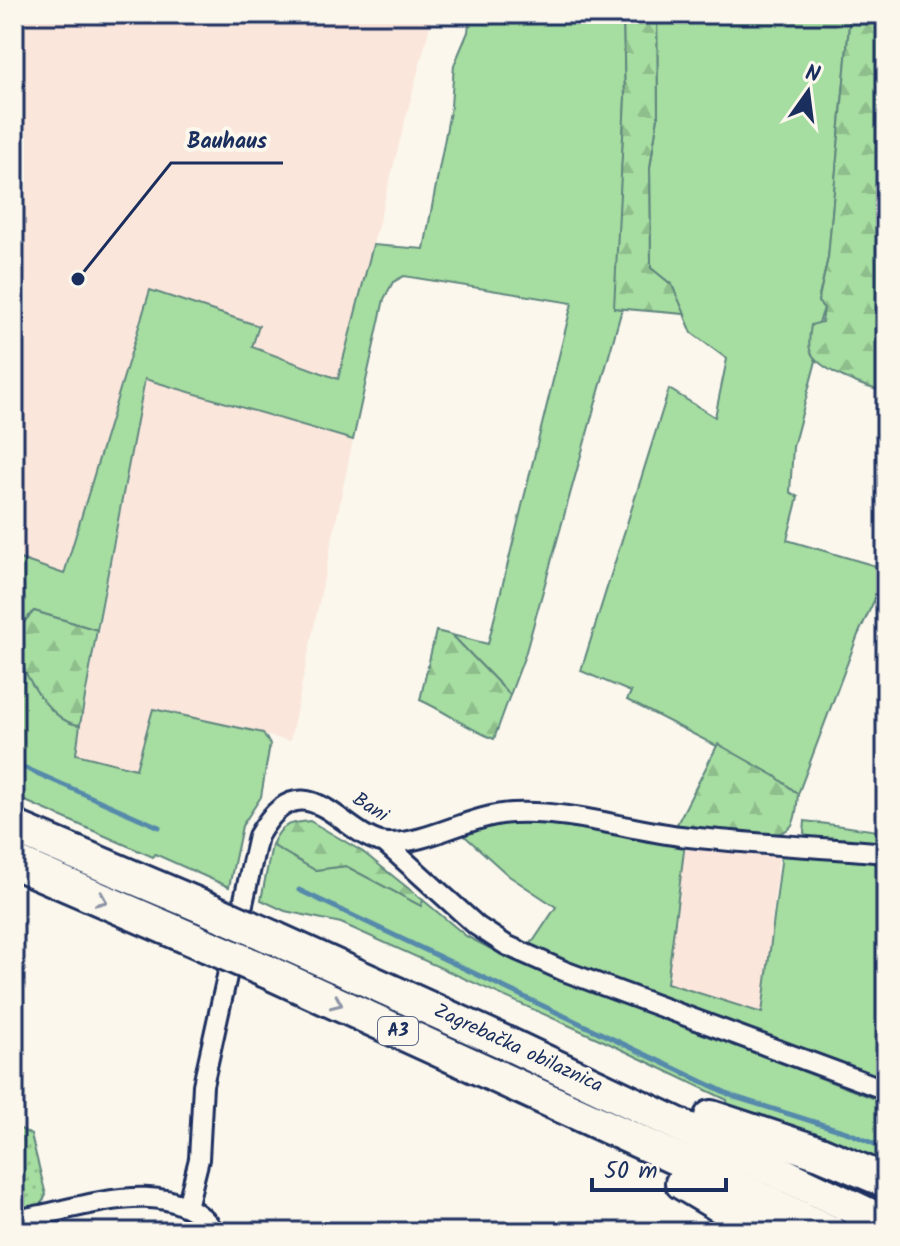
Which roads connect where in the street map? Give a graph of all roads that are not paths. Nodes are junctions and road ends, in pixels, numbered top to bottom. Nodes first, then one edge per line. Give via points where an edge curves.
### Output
1 (14, 809) edge
2 (14, 827) edge
3 (385, 843) junction
4 (886, 853) edge
5 (19, 866) edge
6 (115, 869) junction
7 (506, 1043) junction
8 (886, 1090) edge
9 (531, 1091) junction
10 (886, 1181) edge
11 (187, 1207) junction
12 (14, 1220) edge
13 (886, 1223) edge
14 (38, 1225) edge
15 (215, 1232) edge
16 (764, 1232) edge
17 (830, 1232) edge

1 - 6 highway via 69,833
2 - 6 highway, Zagrebačka obilaznica / A3
3 - 4 street, Bani via 406,842 492,815 523,813 679,835
3 - 8 street via 506,945
3 - 11 street, Bani via 332,809 303,802 276,811 258,836 203,1085 199,1159
5 -> 9 highway, Zagrebačka obilaznica / A3, bridge
6 - 7 highway, Zagrebačka obilaznica / A3, bridge
7 - 10 highway via 595,1064 742,1130 820,1153
7 - 13 highway, Zagrebačka obilaznica / A3
9 - 16 highway via 574,1132 675,1179
9 - 17 highway, Zagrebačka obilaznica / A3
11 - 14 street via 134,1198
11 - 15 street
12 - 14 street

